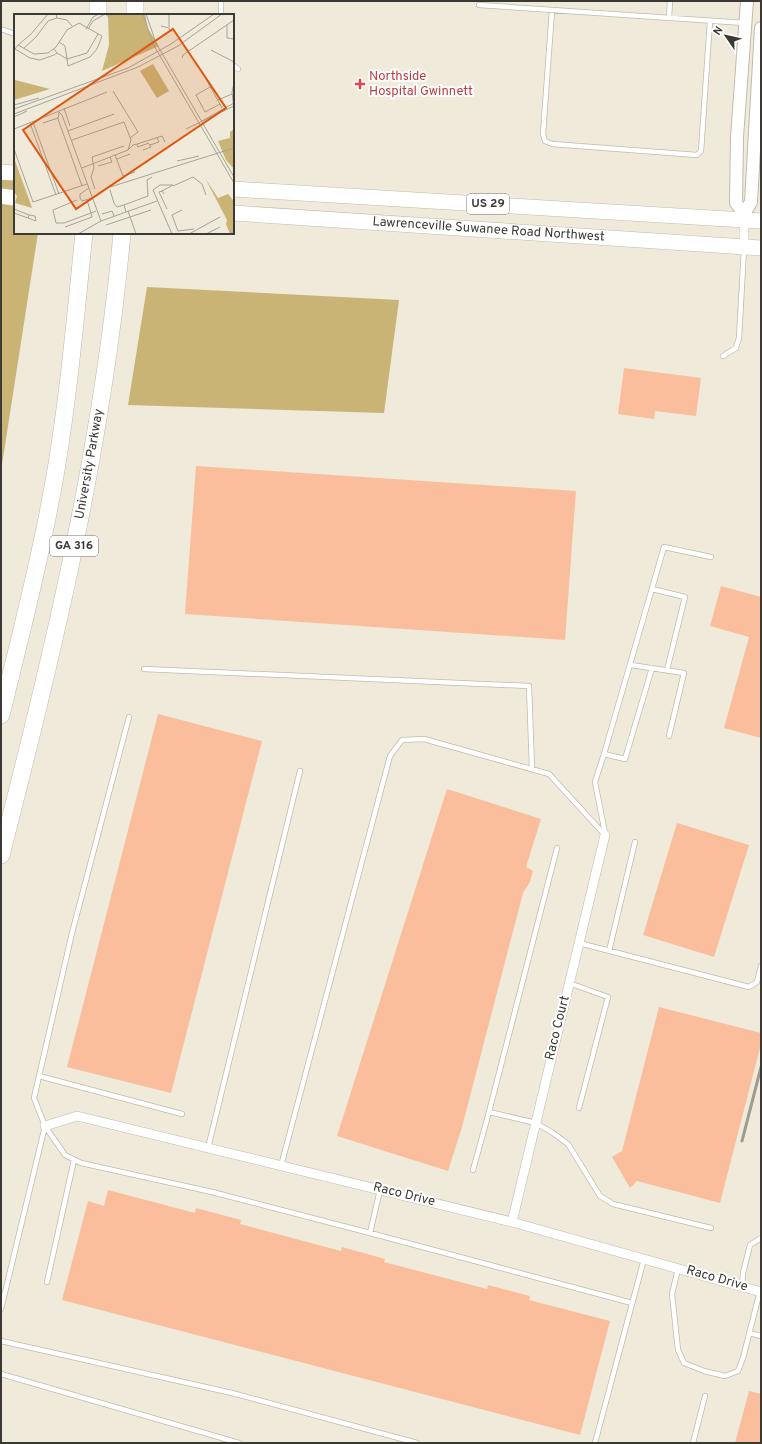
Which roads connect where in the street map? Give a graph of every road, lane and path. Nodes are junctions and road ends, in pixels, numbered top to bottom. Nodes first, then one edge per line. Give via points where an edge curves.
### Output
1 (98, 1) edge
2 (135, 1) edge
3 (220, 1) edge
4 (670, 1) edge
5 (747, 1) edge
6 (479, 5) dead end
7 (552, 10) junction
8 (98, 14) edge
9 (135, 14) edge
10 (221, 14) edge
11 (670, 18) junction
12 (710, 21) junction
13 (745, 23) junction
14 (761, 28) edge
15 (1, 29) edge
16 (12, 32) dead end
17 (234, 66) edge
18 (238, 69) dead end
19 (1, 172) edge
20 (14, 174) edge
21 (234, 189) edge
22 (1, 196) edge
23 (14, 198) edge
24 (234, 213) edge
25 (744, 217) junction
26 (761, 221) edge
27 (84, 234) edge
28 (122, 234) edge
29 (744, 247) junction
30 (761, 248) edge
31 (723, 356) dead end
32 (711, 557) dead end
33 (652, 589) junction
34 (631, 665) junction
35 (652, 668) junction
36 (144, 669) dead end
37 (666, 670) junction
38 (1, 715) edge
39 (129, 717) dead end
40 (669, 736) dead end
41 (604, 754) junction
42 (532, 769) junction
43 (300, 771) dead end
44 (605, 835) junction
45 (636, 842) dead end
46 (557, 848) dead end
47 (1, 855) edge
48 (579, 943) junction
49 (609, 951) junction
50 (761, 966) edge
51 (569, 983) junction
52 (39, 1076) junction
53 (579, 1108) dead end
54 (489, 1112) junction
55 (182, 1114) dead end
56 (536, 1123) junction
57 (44, 1126) junction
58 (208, 1148) junction
59 (74, 1160) junction
60 (281, 1166) junction
61 (473, 1170) dead end
62 (380, 1190) junction
63 (512, 1222) junction
64 (711, 1228) dead end
65 (370, 1233) junction
66 (761, 1238) edge
67 (644, 1259) junction
68 (678, 1268) junction
69 (47, 1282) dead end
70 (742, 1286) junction
71 (760, 1292) edge
72 (632, 1303) junction
73 (1, 1309) edge
74 (749, 1333) junction
75 (761, 1336) edge
76 (1, 1341) edge
77 (1, 1374) edge
78 (705, 1396) dead end
79 (238, 1443) edge
80 (417, 1443) edge
81 (595, 1443) edge
82 (693, 1443) edge

1 - 8 highway
2 - 9 highway
3 - 10 lane
4 - 11 lane
5 - 13 street
6 - 7 lane
7 - 11 lane
7 - 12 lane via 543,134 545,141 552,144 668,153 697,155 701,151
11 - 12 lane
12 - 13 lane
13 - 25 street via 737,137 736,203
14 - 25 street via 751,202
15 - 16 lane
17 - 18 lane
19 - 20 main road
21 - 25 main road, Lawrenceville Suwanee Road Northwest / US 29
22 - 23 main road
24 - 29 main road, Lawrenceville Suwanee Road Northwest / US 29
25 - 26 main road, US 29
25 - 29 street
27 - 38 highway, GA 316 via 56,469
28 - 47 highway, University Parkway / GA 316 via 101,398 70,569
29 - 30 main road, US 29
29 - 31 lane via 739,338 736,348
32 - 33 lane via 664,547
33 - 34 lane
33 - 37 lane via 685,597
34 - 35 lane
34 - 41 lane
35 - 37 lane
35 - 41 lane via 625,759
36 - 42 lane via 529,686
37 - 40 lane via 684,673
39 - 52 lane via 72,933
41 - 44 lane via 595,782
42 - 44 lane via 550,774
42 - 60 lane via 424,739 402,740 390,756
43 - 58 lane
44 - 48 street, Raco Court
45 - 49 lane
46 - 54 lane
48 - 49 lane
48 - 51 street, Raco Court
49 - 50 lane via 749,987 757,982
51 - 53 lane via 608,997
51 - 56 street, Raco Court
52 - 55 lane
52 - 57 lane via 34,1098
54 - 56 lane
54 - 61 lane
56 - 63 street, Raco Court
56 - 64 lane via 568,1144 600,1196 613,1204
57 - 58 street, Raco Drive via 77,1116
57 - 59 lane via 65,1155
57 - 73 lane
58 - 60 street, Raco Drive
59 - 65 lane
59 - 69 lane
60 - 62 street, Raco Drive
62 - 63 street, Raco Drive
62 - 65 lane
63 - 67 street, Raco Drive
65 - 72 lane
66 - 70 lane via 750,1245 742,1273
67 - 68 street, Raco Drive
67 - 72 lane
68 - 70 street, Raco Drive
68 - 74 lane via 672,1294 678,1350 684,1363 725,1376 738,1371
70 - 71 street, Raco Drive
71 - 74 lane
72 - 81 lane
74 - 75 lane
76 - 80 lane via 232,1392
77 - 79 lane
78 - 82 lane

